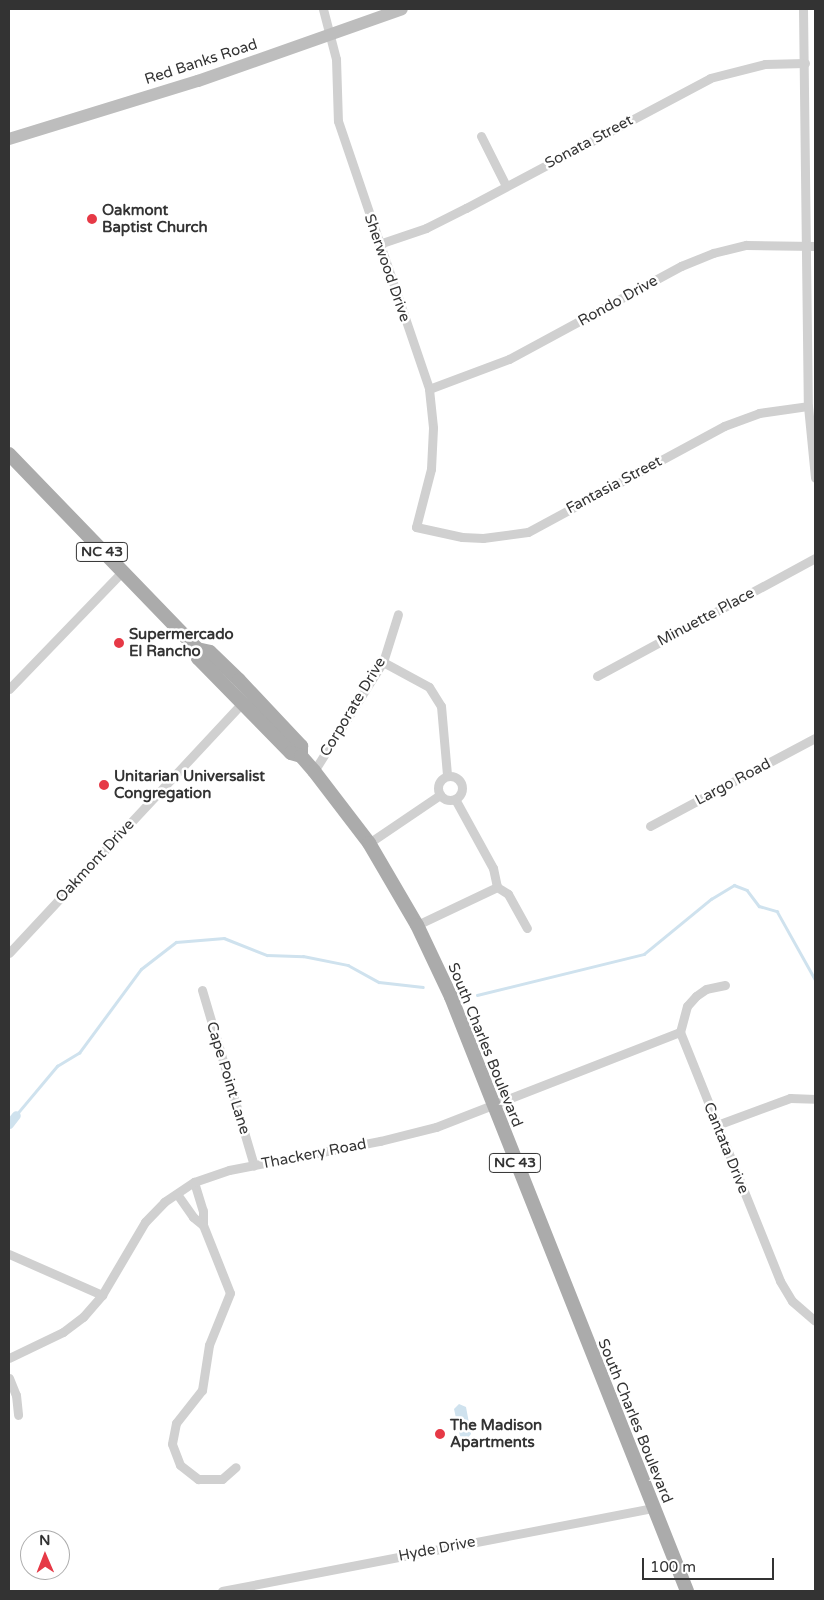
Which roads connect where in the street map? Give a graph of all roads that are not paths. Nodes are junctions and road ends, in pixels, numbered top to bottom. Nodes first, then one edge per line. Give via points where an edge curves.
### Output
1 (323, 9) edge
2 (402, 9) edge
3 (803, 9) edge
4 (331, 35) junction
5 (805, 63) junction
6 (481, 136) dead end
7 (9, 139) edge
8 (506, 186) junction
9 (379, 244) junction
10 (811, 246) edge
11 (429, 389) junction
12 (808, 406) junction
13 (9, 454) edge
14 (815, 478) edge
15 (416, 527) joint
16 (815, 558) edge
17 (122, 572) junction
18 (398, 614) dead end
19 (197, 649) junction
20 (203, 662) junction
21 (383, 662) junction
22 (597, 676) dead end
23 (239, 680) junction
24 (9, 689) edge
25 (242, 703) junction
26 (815, 738) edge
27 (297, 742) junction
28 (302, 756) junction
29 (314, 770) junction
30 (447, 775) junction
31 (440, 795) junction
32 (455, 799) junction
33 (650, 826) dead end
34 (369, 843) junction
35 (497, 887) junction
36 (417, 925) junction
37 (527, 928) dead end
38 (9, 953) edge
39 (725, 985) dead end
40 (202, 990) dead end
41 (680, 1032) junction
42 (815, 1100) edge
43 (491, 1104) junction
44 (717, 1125) junction
45 (254, 1165) junction
46 (194, 1182) junction
47 (177, 1194) junction
48 (203, 1225) junction
49 (9, 1254) edge
50 (102, 1295) junction
51 (815, 1321) edge
52 (9, 1358) edge
53 (9, 1378) edge
54 (18, 1415) dead end
55 (236, 1467) dead end
56 (652, 1508) junction
57 (222, 1591) edge
58 (687, 1591) edge

1 - 4 street, Sherwood Drive
2 - 4 street, Red Banks Road
3 - 5 street
4 - 7 street, Red Banks Road via 198,81
4 - 9 street, Sherwood Drive via 336,59 338,121
5 - 8 street, Sonata Street via 765,64 710,78
5 - 10 street
6 - 8 street
8 - 9 street, Sonata Street via 426,228
9 - 11 street, Sherwood Drive
10 - 11 street, Rondo Drive via 746,245 713,253 681,266 509,359
10 - 12 street
11 - 15 street, Sherwood Drive via 433,428 432,469
12 - 14 street
12 - 15 street, Fantasia Street via 759,413 724,426 528,532 469,537
13 - 17 main road, South Charles Boulevard / NC 43
16 - 22 street, Minuette Place
17 - 19 main road, South Charles Boulevard / NC 43
17 - 24 street
18 - 21 street, Corporate Drive
19 - 20 main road, South Charles Boulevard / NC 43
19 - 23 main road, South Charles Boulevard / NC 43 via 210,652
20 - 23 main road via 211,662 232,682
20 - 25 main road, South Charles Boulevard / NC 43
21 - 29 street, Corporate Drive
21 - 30 street via 429,687 441,706
23 - 27 main road, South Charles Boulevard / NC 43
25 - 27 main road via 247,701 254,706 286,740
25 - 28 main road, South Charles Boulevard / NC 43 via 292,753
25 - 38 street, Oakmont Drive
26 - 33 street, Largo Road
27 - 28 main road, South Charles Boulevard / NC 43
28 - 29 main road, South Charles Boulevard / NC 43
29 - 34 main road, South Charles Boulevard / NC 43
30 - 31 street via 438,783
30 - 32 street via 458,778 462,786 461,794
31 - 32 street via 446,800
31 - 34 street
32 - 35 street via 492,868
34 - 36 main road, South Charles Boulevard / NC 43
35 - 36 street
35 - 37 street via 508,894
36 - 43 main road, South Charles Boulevard / NC 43 via 451,997
39 - 41 street via 706,989 696,996 685,1011
40 - 45 street, Cape Point Lane
41 - 43 street, Thackery Road
41 - 44 street, Cantata Drive
42 - 44 street via 790,1098
43 - 45 street, Thackery Road via 403,1136
43 - 56 main road, South Charles Boulevard / NC 43
44 - 51 street, Cantata Drive via 780,1281 792,1302
45 - 46 street, Thackery Road
46 - 47 street, Thackery Road
46 - 48 street via 203,1211
47 - 48 street via 193,1217
47 - 50 street, Thackery Road via 155,1211 140,1229
48 - 55 street via 230,1293 209,1346 202,1390 176,1423 172,1444 180,1465 198,1479 222,1480
49 - 50 street
50 - 52 street, Thackery Road via 84,1317 63,1332
53 - 54 street via 16,1395
56 - 57 street, Hyde Drive
56 - 58 main road, South Charles Boulevard / NC 43

